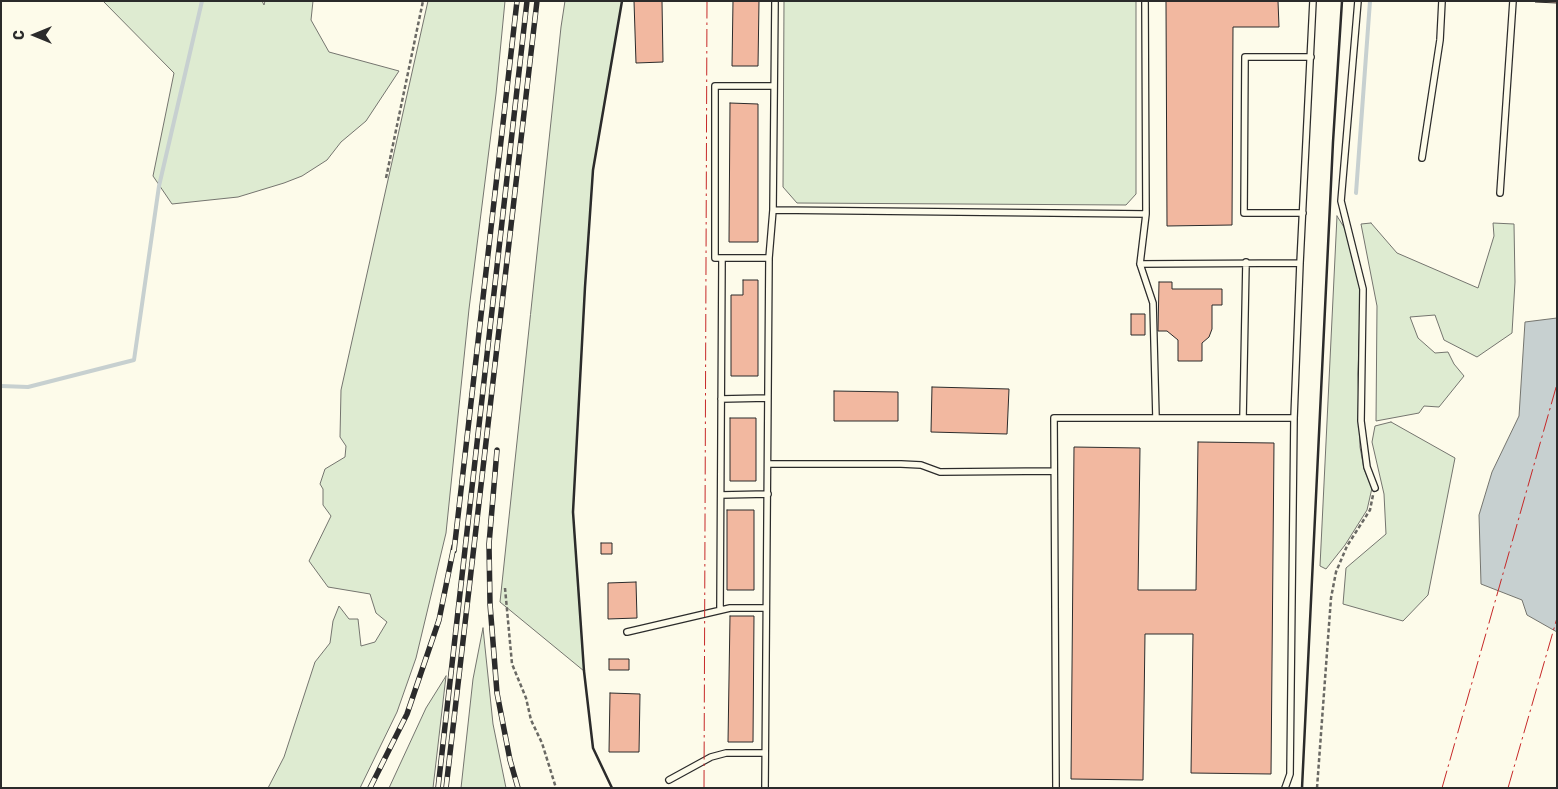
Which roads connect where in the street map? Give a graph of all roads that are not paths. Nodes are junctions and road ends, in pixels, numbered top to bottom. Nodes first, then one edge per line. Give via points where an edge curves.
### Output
1 (775, 1) edge
2 (1145, 1) edge
3 (1313, 1) edge
4 (1358, 1) edge
5 (1442, 1) edge
6 (1513, 1) edge
7 (1311, 58) junction
8 (774, 86) junction
9 (1422, 158) dead end
10 (1500, 193) dead end
11 (773, 210) junction
12 (1146, 214) junction
13 (1303, 214) junction
14 (722, 258) junction
15 (770, 258) junction
16 (1246, 262) junction
17 (1300, 263) junction
18 (1140, 264) junction
19 (768, 398) junction
20 (721, 399) junction
21 (1156, 418) junction
22 (1243, 418) junction
23 (1294, 418) junction
24 (768, 464) junction
25 (1054, 471) junction
26 (1375, 488) road end
27 (768, 494) junction
28 (721, 496) junction
29 (766, 608) junction
30 (720, 610) junction
31 (628, 632) dead end
32 (765, 753) junction
33 (669, 780) dead end
34 (765, 788) edge
35 (1056, 788) edge
36 (1286, 788) edge

1 - 8 lane
2 - 12 lane
3 - 7 lane
4 - 26 lane via 1341,201 1363,289 1362,422 1367,467
5 - 9 lane via 1440,40
6 - 10 lane
7 - 13 lane
7 - 13 lane via 1245,57 1244,213
8 - 11 lane
8 - 14 lane via 715,86 715,258
11 - 12 lane
11 - 15 lane
12 - 18 lane
13 - 17 lane
14 - 15 lane
14 - 20 lane
15 - 19 lane
16 - 17 lane
16 - 18 lane
16 - 22 lane
17 - 23 lane
18 - 21 lane via 1153,303
19 - 20 lane
19 - 24 lane
20 - 28 lane
21 - 22 lane
21 - 25 lane via 1054,418
22 - 23 lane
23 - 36 lane via 1290,774
24 - 25 lane via 902,464 921,465 940,472
24 - 27 lane
25 - 35 lane
27 - 28 lane
27 - 29 lane
28 - 30 lane
29 - 30 lane
29 - 32 lane
30 - 31 lane
32 - 33 lane via 726,753 711,757
32 - 34 lane

